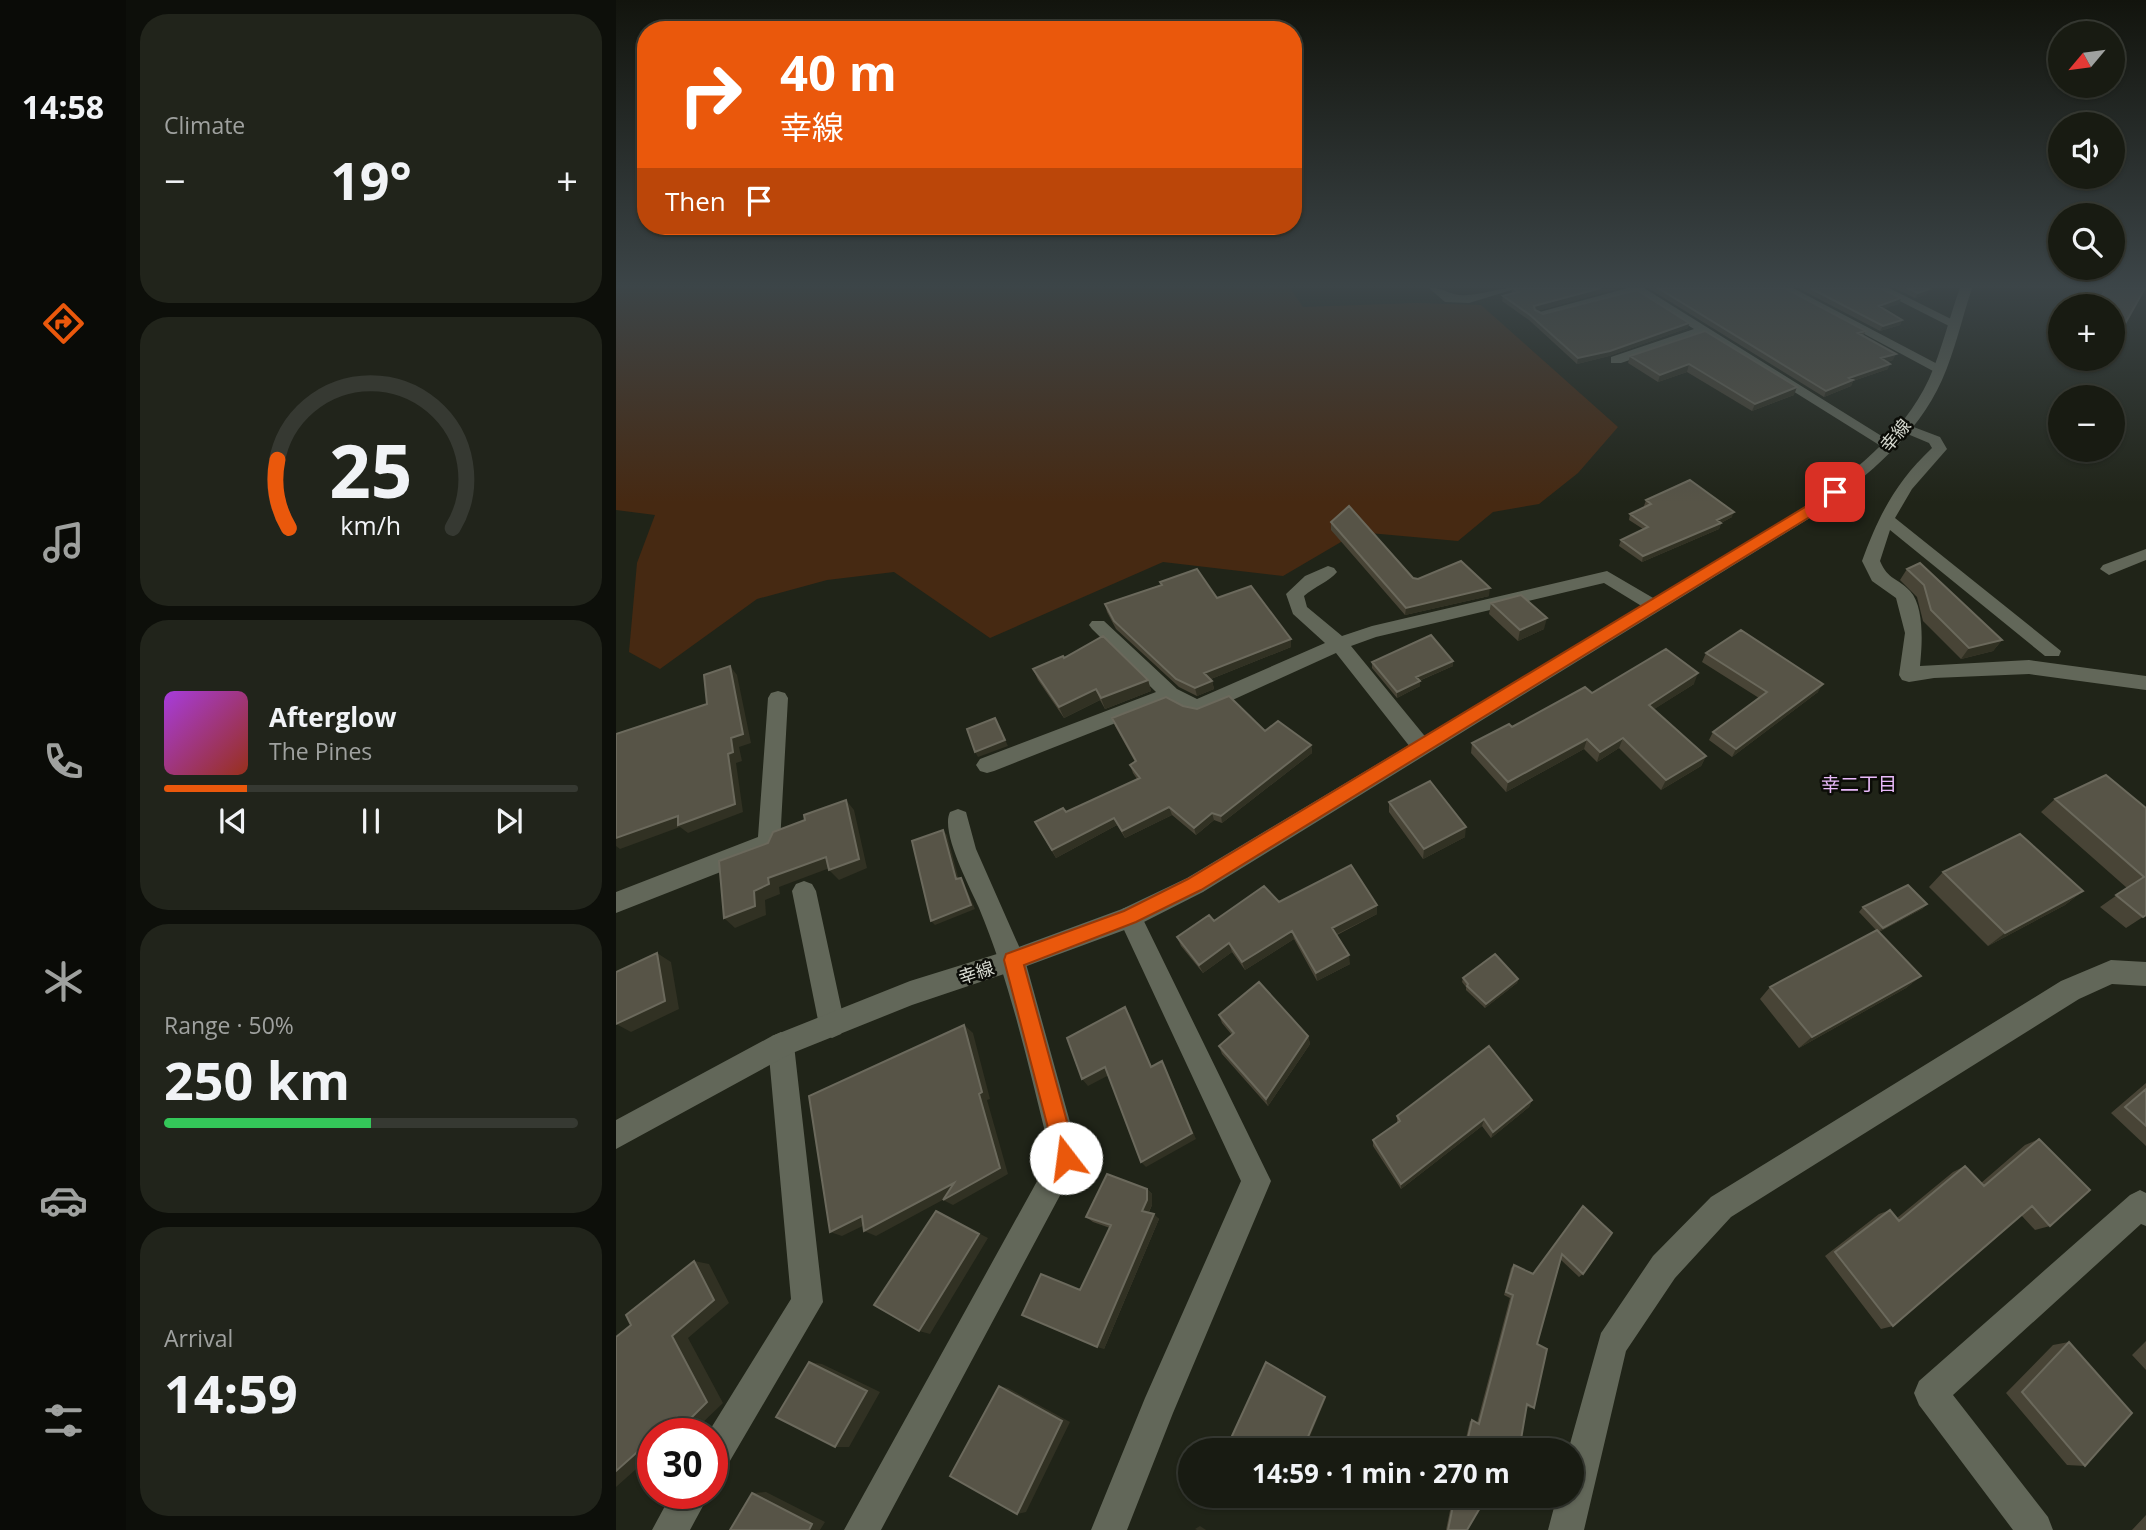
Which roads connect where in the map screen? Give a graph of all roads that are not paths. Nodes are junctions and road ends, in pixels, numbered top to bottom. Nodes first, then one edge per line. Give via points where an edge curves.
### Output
1 (1751, 359) edge
2 (1922, 359) edge
3 (1941, 359) edge
4 (1938, 368) junction
5 (1903, 427) junction
6 (1889, 445) junction
7 (1885, 518) junction
8 (2146, 554) edge
9 (2109, 569) dead end
10 (1328, 572) dead end
11 (1654, 606) junction
12 (1098, 625) dead end
13 (1339, 644) junction
14 (2052, 651) dead end
15 (2146, 683) edge
16 (1170, 694) junction
17 (778, 698) dead end
18 (1421, 746) junction
19 (987, 765) dead end
20 (958, 818) dead end
21 (804, 891) dead end
22 (616, 903) edge
23 (1130, 916) junction
24 (1013, 960) junction
25 (2146, 974) edge
26 (832, 1025) junction
27 (781, 1045) junction
28 (616, 1135) edge
29 (2146, 1211) edge
30 (728, 1432) edge
31 (682, 1509) edge
32 (670, 1530) edge
33 (862, 1530) edge
34 (1109, 1530) edge
35 (1566, 1530) edge
36 (2035, 1530) edge

1 - 6 street
2 - 4 street
3 - 4 street, 幸線
4 - 5 street, 幸線 via 1930,390
5 - 6 street, 幸線
5 - 7 street via 1935,440 1940,449 1913,473
6 - 11 street, 幸線 via 1851,481 1804,515
7 - 14 street
7 - 15 street via 1871,561 1878,577 1904,595 1914,633 1909,675 2029,667
8 - 9 street
10 - 13 street via 1296,594 1299,610
11 - 13 street via 1607,577 1372,632
11 - 18 street, 幸線
12 - 16 street
13 - 16 street via 1197,708
13 - 18 street
16 - 19 street
17 - 22 street via 769,843
18 - 23 street, 幸線 via 1195,885
20 - 24 street via 964,849
21 - 26 street
23 - 24 street, 幸線
23 - 34 street via 1256,1181
24 - 26 street, 幸線
24 - 33 street via 1066,1158
25 - 35 street via 2111,972 2070,990 1721,1208 1664,1267 1612,1344
26 - 27 street, 幸線
27 - 28 street, 幸線
27 - 30 street via 807,1301
29 - 36 street via 2140,1205 1931,1393
31 - 32 street

